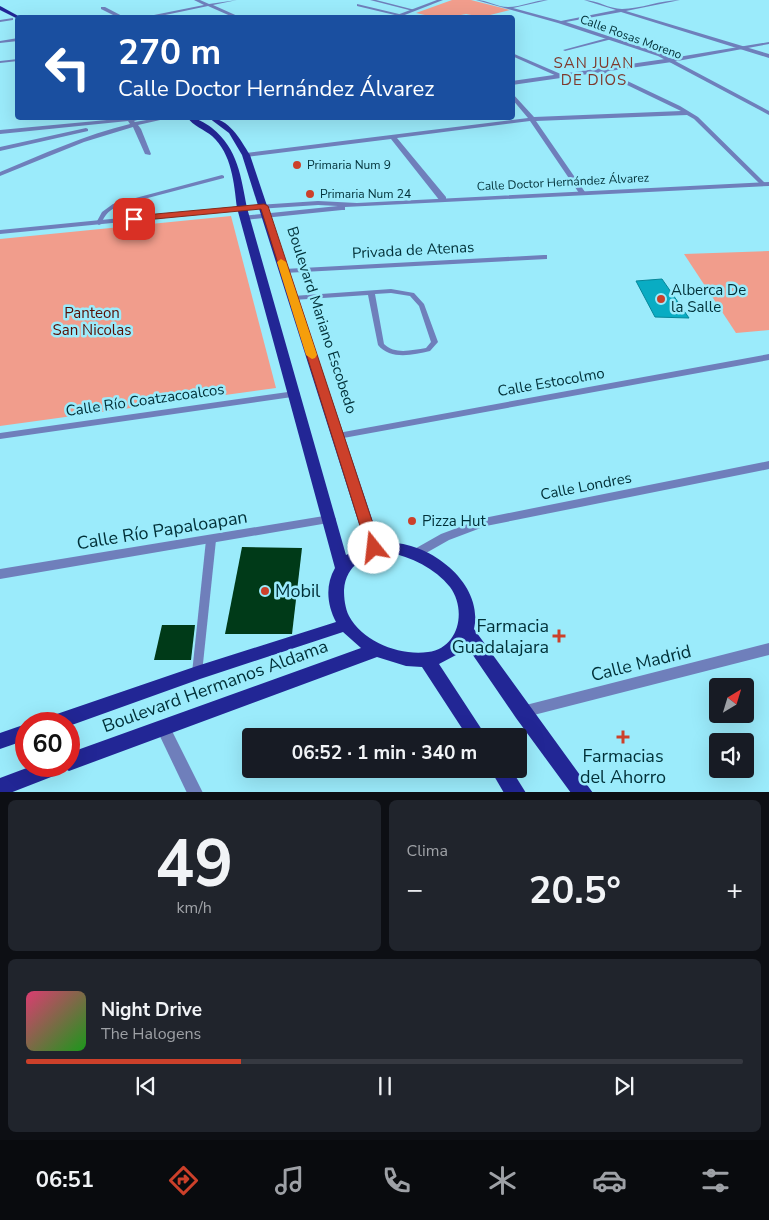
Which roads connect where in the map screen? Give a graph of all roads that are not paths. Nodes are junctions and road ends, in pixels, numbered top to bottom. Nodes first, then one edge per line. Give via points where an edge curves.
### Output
1 (196, 0) edge
2 (235, 0) edge
3 (372, 0) edge
4 (441, 0) edge
5 (478, 0) edge
6 (546, 0) edge
7 (586, 0) edge
8 (678, 0) edge
9 (209, 5) junction
10 (358, 5) dead end
11 (0, 8) edge
12 (103, 8) dead end
13 (508, 8) junction
14 (412, 10) junction
15 (621, 11) junction
16 (0, 14) edge
17 (118, 15) edge
18 (157, 15) edge
19 (233, 15) edge
20 (399, 15) joint
21 (15, 16) edge
22 (11, 19) junction
23 (0, 21) edge
24 (15, 21) edge
25 (560, 22) junction
26 (611, 38) junction
27 (15, 40) edge
28 (0, 42) edge
29 (769, 43) edge
30 (744, 48) junction
31 (565, 50) dead end
32 (515, 55) edge
33 (769, 56) edge
34 (15, 60) edge
35 (672, 60) junction
36 (0, 62) edge
37 (600, 70) junction
38 (561, 76) junction
39 (515, 83) edge
40 (515, 99) edge
41 (688, 113) junction
42 (769, 113) edge
43 (532, 119) junction
44 (120, 120) edge
45 (131, 120) edge
46 (156, 120) edge
47 (194, 120) edge
48 (218, 120) edge
49 (78, 124) junction
50 (135, 124) junction
51 (86, 130) junction
52 (0, 132) edge
53 (95, 137) junction
54 (394, 138) junction
55 (0, 149) edge
56 (148, 154) dead end
57 (246, 155) junction
58 (0, 174) edge
59 (222, 176) dead end
60 (766, 184) edge
61 (581, 192) junction
62 (443, 199) junction
63 (266, 211) junction
64 (243, 213) junction
65 (99, 222) junction
66 (0, 232) edge
67 (544, 257) dead end
68 (284, 271) junction
69 (370, 292) junction
70 (293, 298) junction
71 (769, 357) edge
72 (295, 394) junction
73 (0, 436) edge
74 (338, 436) junction
75 (769, 465) edge
76 (330, 520) junction
77 (212, 540) junction
78 (374, 548) junction
79 (415, 554) junction
80 (342, 567) junction
81 (0, 574) edge
82 (346, 625) junction
83 (465, 630) junction
84 (769, 649) edge
85 (376, 650) junction
86 (427, 660) junction
87 (197, 673) junction
88 (522, 712) junction
89 (80, 714) edge
90 (163, 728) junction
91 (472, 728) edge
92 (15, 736) edge
93 (0, 741) edge
94 (80, 758) edge
95 (27, 777) edge
96 (506, 778) edge
97 (0, 787) edge
98 (195, 792) edge
99 (516, 792) edge
100 (582, 792) edge

1 - 9 street
2 - 9 street
3 - 14 lane
4 - 14 street
5 - 13 street, Calle Rosas Moreno
6 - 13 street
7 - 15 street
8 - 15 street
9 - 18 street
9 - 19 street
10 - 20 lane
11 - 21 main road
12 - 17 street
13 - 25 street, Calle Rosas Moreno
14 - 20 street
15 - 25 street
15 - 30 street
16 - 22 main road
22 - 23 street
22 - 24 main road
25 - 26 street, Calle Rosas Moreno
26 - 31 lane
26 - 35 street, Calle Rosas Moreno
27 - 28 street
29 - 30 street
30 - 33 street
30 - 35 street
32 - 38 street
34 - 36 lane
35 - 37 street
35 - 42 street, Calle Rosas Moreno
37 - 38 street
37 - 41 street
38 - 39 street
40 - 43 street
41 - 43 street
41 - 60 street
43 - 54 street
43 - 61 street
44 - 49 street
45 - 50 street
46 - 50 street
47 - 64 main road via 215,132 226,146 236,174
48 - 57 main road, Boulevard Mariano Escobedo via 228,123
49 - 51 street
49 - 52 street
50 - 53 street
50 - 56 street
51 - 53 street
51 - 55 street
53 - 58 street
54 - 57 street
54 - 62 street
57 - 63 main road, Boulevard Mariano Escobedo
59 - 65 lane via 110,207 101,214
60 - 61 street, Calle Doctor Hernández Álvarez
61 - 62 street, Calle Doctor Hernández Álvarez
62 - 63 street, Calle Doctor Hernández Álvarez via 357,204 327,210
63 - 64 street, Calle Doctor Hernández Álvarez
63 - 68 main road, Boulevard Mariano Escobedo
64 - 65 street, Calle Doctor Hernández Álvarez
64 - 72 main road
65 - 66 street, Calle Doctor Hernández Álvarez
67 - 68 street, Privada de Atenas
68 - 70 main road, Boulevard Mariano Escobedo
69 - 69 lane via 404,292 418,298 435,342 432,346 428,350 385,350 381,345
69 - 70 lane
70 - 74 main road, Boulevard Mariano Escobedo
71 - 74 street, Calle Estocolmo
72 - 73 street, Calle Río Coatzacoalcos
72 - 76 main road
74 - 78 main road, Boulevard Mariano Escobedo
75 - 79 street, Calle Londres via 484,522 445,537
76 - 77 street, Calle Río Papaloapan
76 - 80 main road
77 - 81 street, Calle Río Papaloapan
77 - 87 lane
78 - 79 main road via 401,548
78 - 80 main road via 360,553
79 - 83 main road via 440,569 461,590 467,603
80 - 82 main road via 336,598 338,611
82 - 85 main road
82 - 87 main road, Boulevard Hermanos Aldama
83 - 86 main road via 459,643 450,651
83 - 88 main road
84 - 88 street, Calle Madrid
85 - 86 main road via 400,659
85 - 90 main road, Boulevard Hermanos Aldama
86 - 91 main road
87 - 89 main road, Boulevard Hermanos Aldama
88 - 100 main road
90 - 94 main road, Boulevard Hermanos Aldama
90 - 98 street
92 - 93 main road
95 - 97 main road
96 - 99 main road

